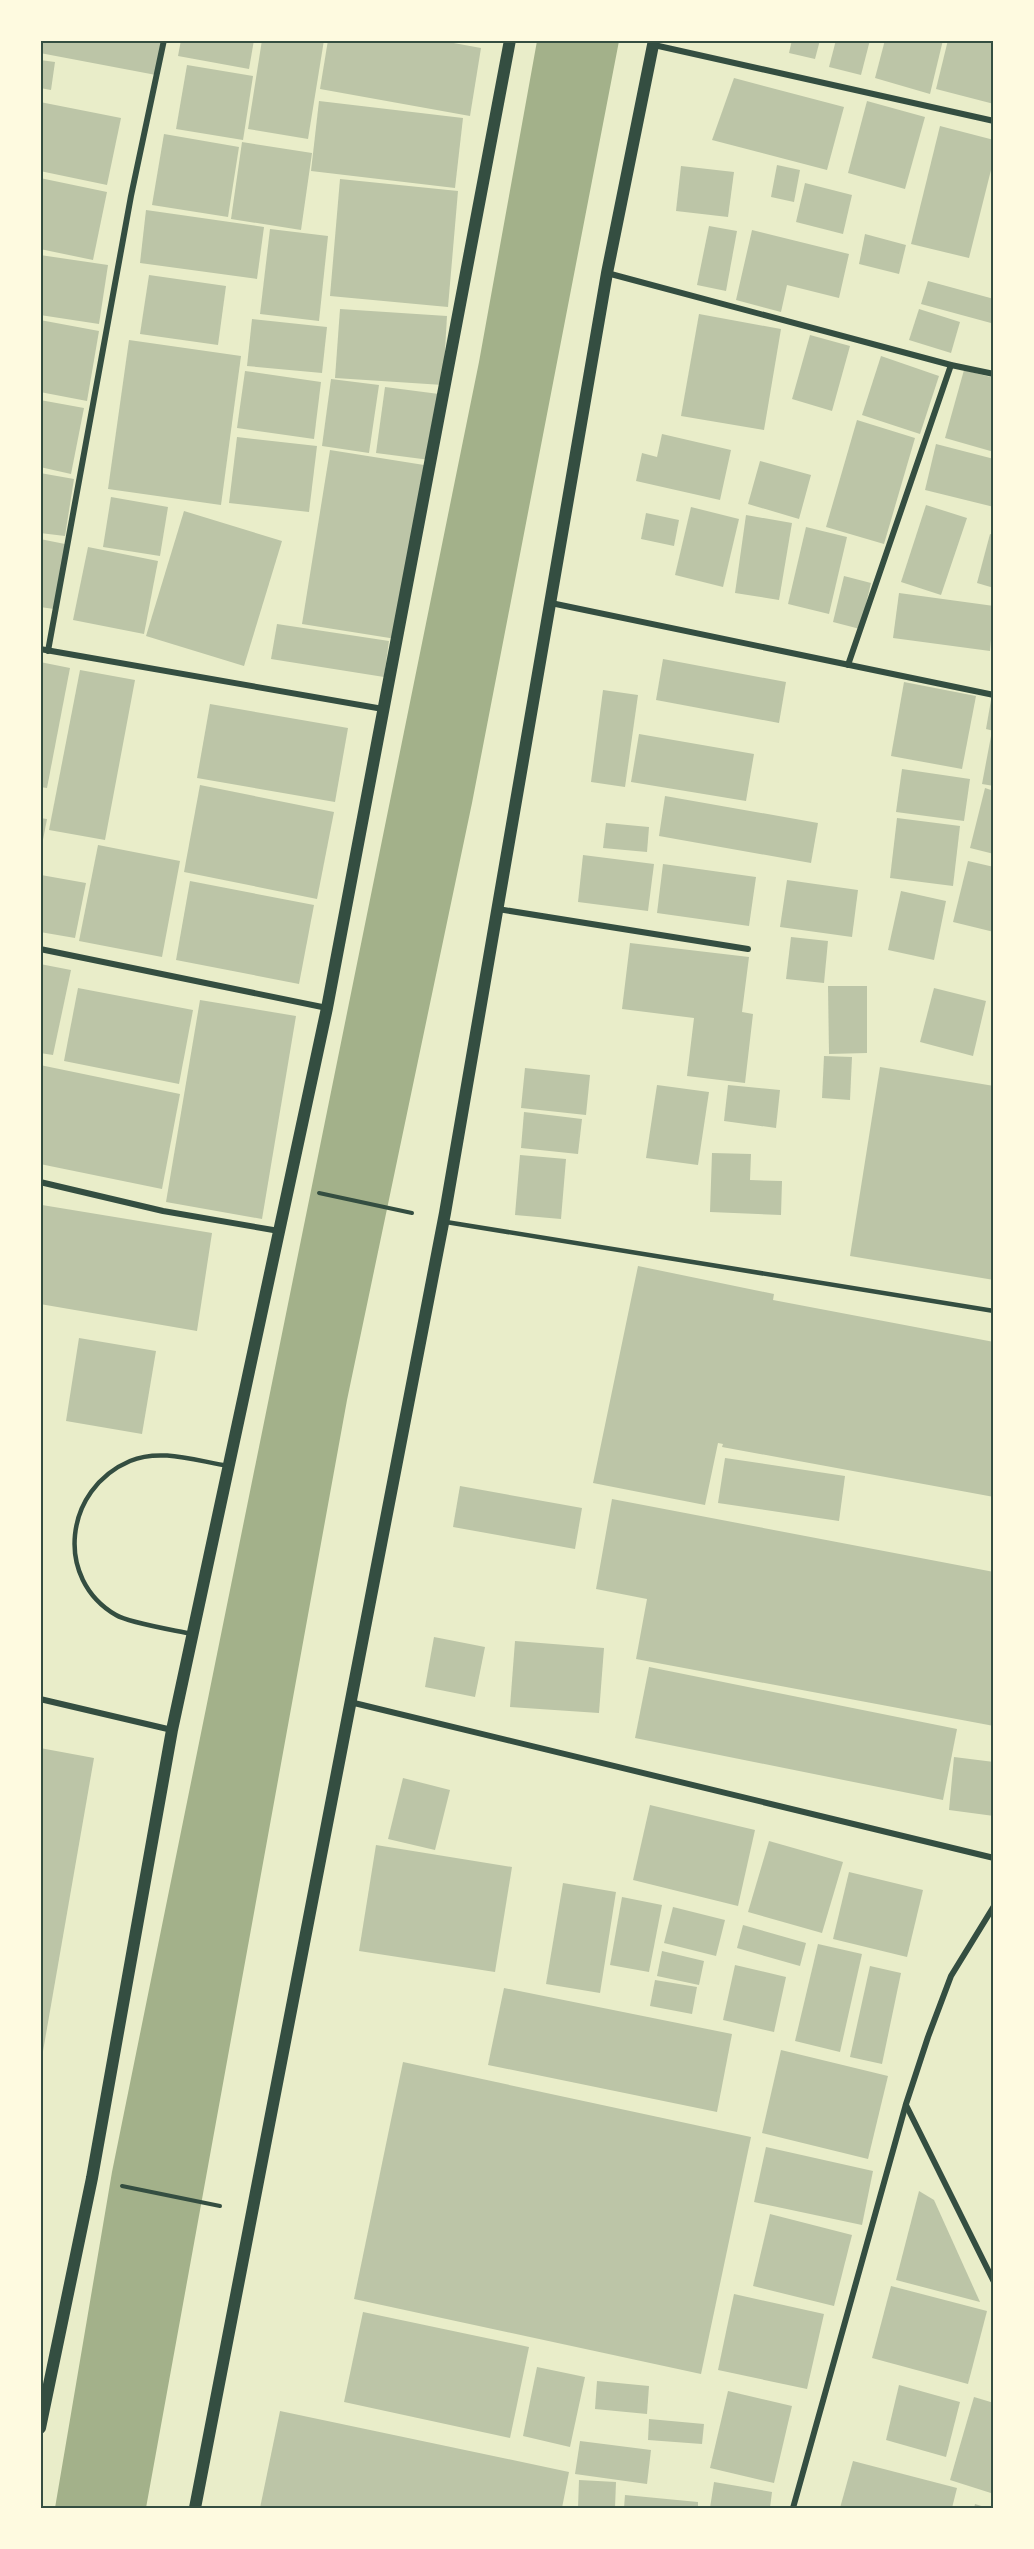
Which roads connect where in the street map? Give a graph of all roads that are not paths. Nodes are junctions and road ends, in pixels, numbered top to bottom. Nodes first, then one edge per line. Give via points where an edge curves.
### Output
1 (164, 40) edge
2 (508, 41) edge
3 (654, 43) edge
4 (993, 121) edge
5 (608, 273) junction
6 (951, 365) junction
7 (993, 374) edge
8 (551, 603) junction
9 (44, 650) edge
10 (848, 665) junction
11 (993, 695) edge
12 (384, 709) junction
13 (498, 909) junction
14 (40, 949) edge
15 (748, 949) dead end
16 (327, 1008) junction
17 (40, 1182) edge
18 (443, 1221) junction
19 (279, 1231) junction
20 (993, 1311) edge
21 (229, 1466) junction
22 (193, 1635) junction
23 (40, 1698) edge
24 (349, 1702) junction
25 (172, 1730) junction
26 (993, 1858) edge
27 (993, 1906) edge
28 (906, 2104) junction
29 (991, 2273) edge
30 (993, 2282) edge
31 (40, 2428) edge
32 (195, 2508) edge
33 (792, 2508) edge

1 - 9 street
2 - 12 main road
3 - 4 street
3 - 5 main road
5 - 6 street
5 - 8 main road
6 - 7 street
6 - 10 street
8 - 10 street
8 - 13 main road
9 - 12 street
10 - 11 street
12 - 16 main road
13 - 15 street
13 - 18 main road
14 - 16 street
16 - 19 main road
17 - 19 street via 163,1211
18 - 20 lane
18 - 24 main road
19 - 21 main road
21 - 22 main road
21 - 22 lane via 159,1453 129,1461 100,1479 74,1527 77,1568 98,1603 118,1617
22 - 25 main road
23 - 25 street
24 - 26 street
24 - 32 main road
25 - 31 main road via 92,2178
27 - 28 street via 951,1976
28 - 29 street
28 - 33 street
29 - 30 street

